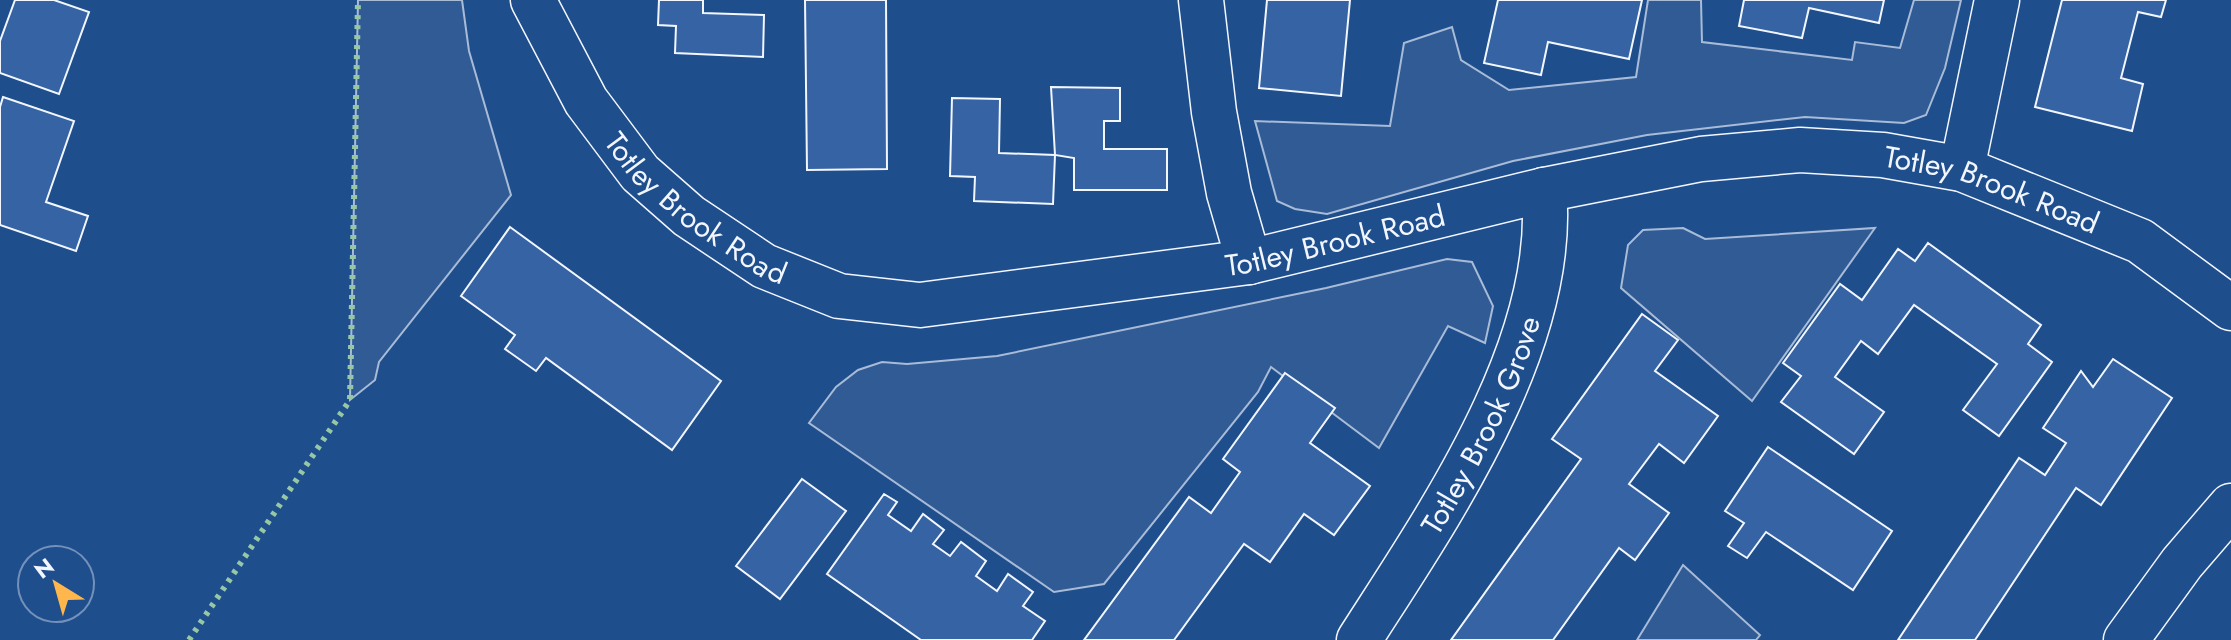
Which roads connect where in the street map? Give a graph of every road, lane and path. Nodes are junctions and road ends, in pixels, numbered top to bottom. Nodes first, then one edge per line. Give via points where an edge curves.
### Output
1 (533, 0) edge
2 (1201, 0) edge
3 (1997, 0) edge
4 (1962, 169) junction
5 (1544, 190) junction
6 (1249, 262) junction
7 (2231, 308) edge
8 (2231, 506) edge
9 (1359, 640) edge
10 (2126, 640) edge

1 - 6 street, Totley Brook Road via 586,101 640,173 689,216 764,266 839,296 920,305
2 - 6 street via 1214,112
3 - 4 street
4 - 5 street, Totley Brook Road via 1883,155 1800,150 1701,159
4 - 7 street, Totley Brook Road via 2140,241
5 - 6 street, Totley Brook Road
5 - 9 street, Totley Brook Grove via 1547,224 1538,287 1503,392 1440,513
8 - 10 street

